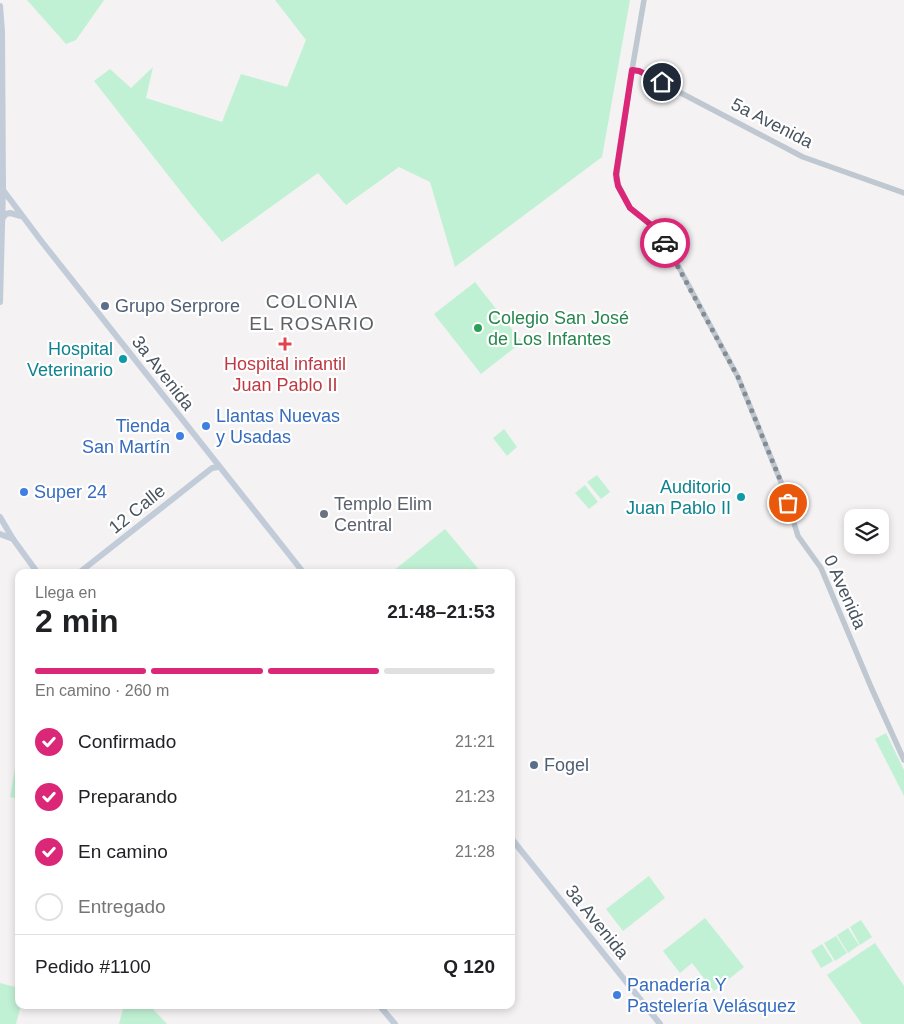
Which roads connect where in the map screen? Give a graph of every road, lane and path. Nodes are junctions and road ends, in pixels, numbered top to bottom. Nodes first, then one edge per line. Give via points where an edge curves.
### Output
1 (644, 0) edge
2 (0, 6) edge
3 (632, 70) junction
4 (3, 190) junction
5 (904, 193) edge
6 (24, 218) junction
7 (2, 220) junction
8 (0, 302) edge
9 (215, 466) junction
10 (0, 517) edge
11 (0, 534) edge
12 (12, 539) junction
13 (35, 569) edge
14 (84, 569) edge
15 (300, 569) edge
16 (904, 760) edge
17 (515, 843) edge
18 (382, 1009) edge
19 (395, 1024) edge
20 (660, 1024) edge

1 - 3 street, 0 Avenida
2 - 4 main road
3 - 5 street, 5a Avenida via 662,82 803,157
3 - 16 street, 0 Avenida via 616,174 618,186 630,208 650,224 669,249 738,377 783,487 798,536 821,568
4 - 6 main road, 3a Avenida
4 - 7 main road
6 - 7 main road via 10,212
6 - 9 main road, 3a Avenida
7 - 8 main road
9 - 14 main road, 12 Calle
9 - 15 main road, 3a Avenida
10 - 12 main road
11 - 12 main road
12 - 13 main road
17 - 20 main road, 3a Avenida
18 - 19 main road

